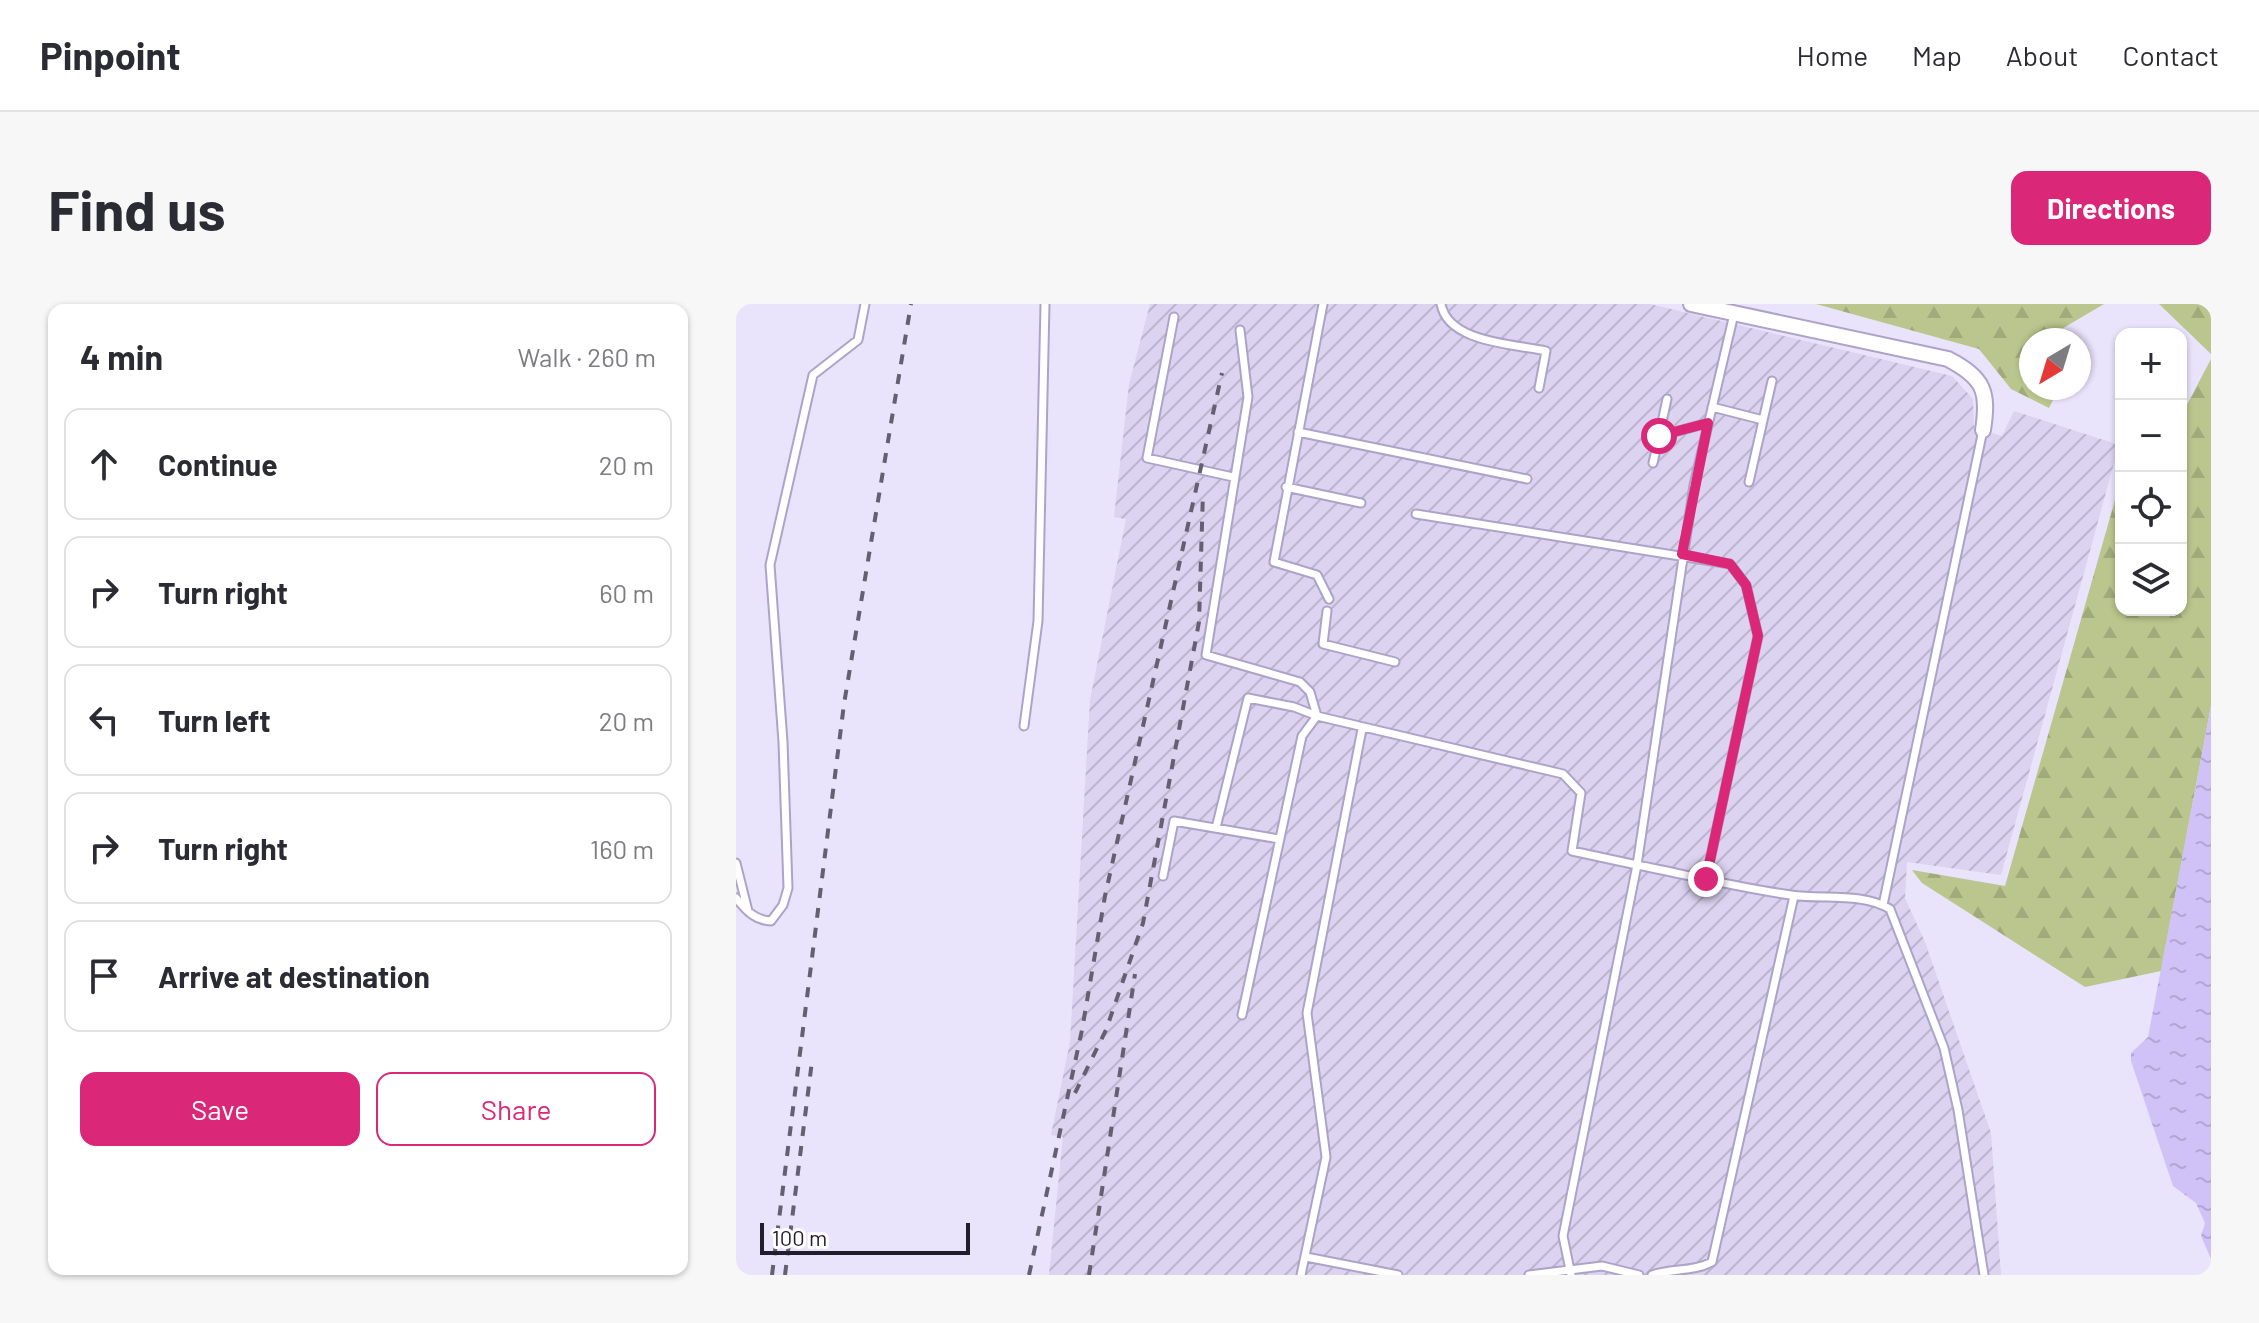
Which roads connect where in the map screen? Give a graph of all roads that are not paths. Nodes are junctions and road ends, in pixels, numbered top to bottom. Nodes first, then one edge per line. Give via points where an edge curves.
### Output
1 (865, 304) edge
2 (1045, 304) edge
3 (1323, 304) edge
4 (1441, 304) edge
5 (1691, 304) edge
6 (1734, 314) junction
7 (1174, 317) dead end
8 (1240, 330) dead end
9 (1772, 381) dead end
10 (1539, 388) dead end
11 (1667, 399) dead end
12 (1712, 407) junction
13 (1763, 420) junction
14 (1708, 423) junction
15 (1983, 430) joint
16 (1298, 432) junction
17 (1659, 436) junction
18 (1653, 463) dead end
19 (1233, 477) junction
20 (1527, 479) dead end
21 (1749, 482) dead end
22 (1286, 487) junction
23 (1361, 503) dead end
24 (1416, 514) dead end
25 (1682, 554) junction
26 (1329, 599) dead end
27 (1327, 611) dead end
28 (1395, 662) dead end
29 (1317, 716) junction
30 (1024, 726) dead end
31 (1362, 729) junction
32 (1216, 828) junction
33 (1279, 839) junction
34 (736, 863) edge
35 (1637, 865) junction
36 (1163, 876) dead end
37 (1706, 879) junction
38 (1794, 896) junction
39 (736, 898) edge
40 (1883, 905) junction
41 (749, 913) junction
42 (1242, 1015) dead end
43 (1306, 1257) junction
44 (1570, 1272) edge
45 (1301, 1275) edge
46 (1398, 1275) edge
47 (1529, 1275) edge
48 (1639, 1275) edge
49 (1652, 1275) edge
50 (1984, 1275) edge

1 - 41 lane via 858,340 813,375 770,565 788,888 771,921
2 - 30 lane via 1038,621
3 - 16 lane
4 - 10 lane via 1452,325 1469,334 1546,351
5 - 6 street
6 - 12 lane
6 - 15 street via 1948,359 1983,388 1988,400
7 - 19 lane via 1147,458
8 - 19 lane via 1248,397
9 - 13 lane
11 - 17 lane
12 - 13 lane
12 - 14 lane
13 - 21 lane
14 - 17 lane
14 - 25 lane
15 - 40 lane
16 - 20 lane
16 - 22 lane
17 - 18 lane
19 - 29 lane via 1206,655 1300,682 1310,692
22 - 23 lane
22 - 26 lane via 1274,562 1317,575
24 - 25 lane
25 - 35 lane
25 - 37 lane via 1730,564 1746,585 1758,636
27 - 28 lane via 1323,644
29 - 31 lane
29 - 32 lane via 1248,698
29 - 33 lane via 1302,736
31 - 35 lane via 1563,774 1581,793 1572,851
31 - 43 lane via 1307,1013 1326,1157
32 - 33 lane
32 - 36 lane via 1174,821
33 - 42 lane
34 - 41 lane
35 - 37 lane
35 - 44 lane via 1563,1236
37 - 38 lane
38 - 40 lane
38 - 49 lane via 1712,1262
39 - 41 lane
40 - 50 lane via 1894,916 1944,1048
43 - 45 lane
43 - 46 lane
44 - 47 lane
44 - 48 lane via 1602,1266

